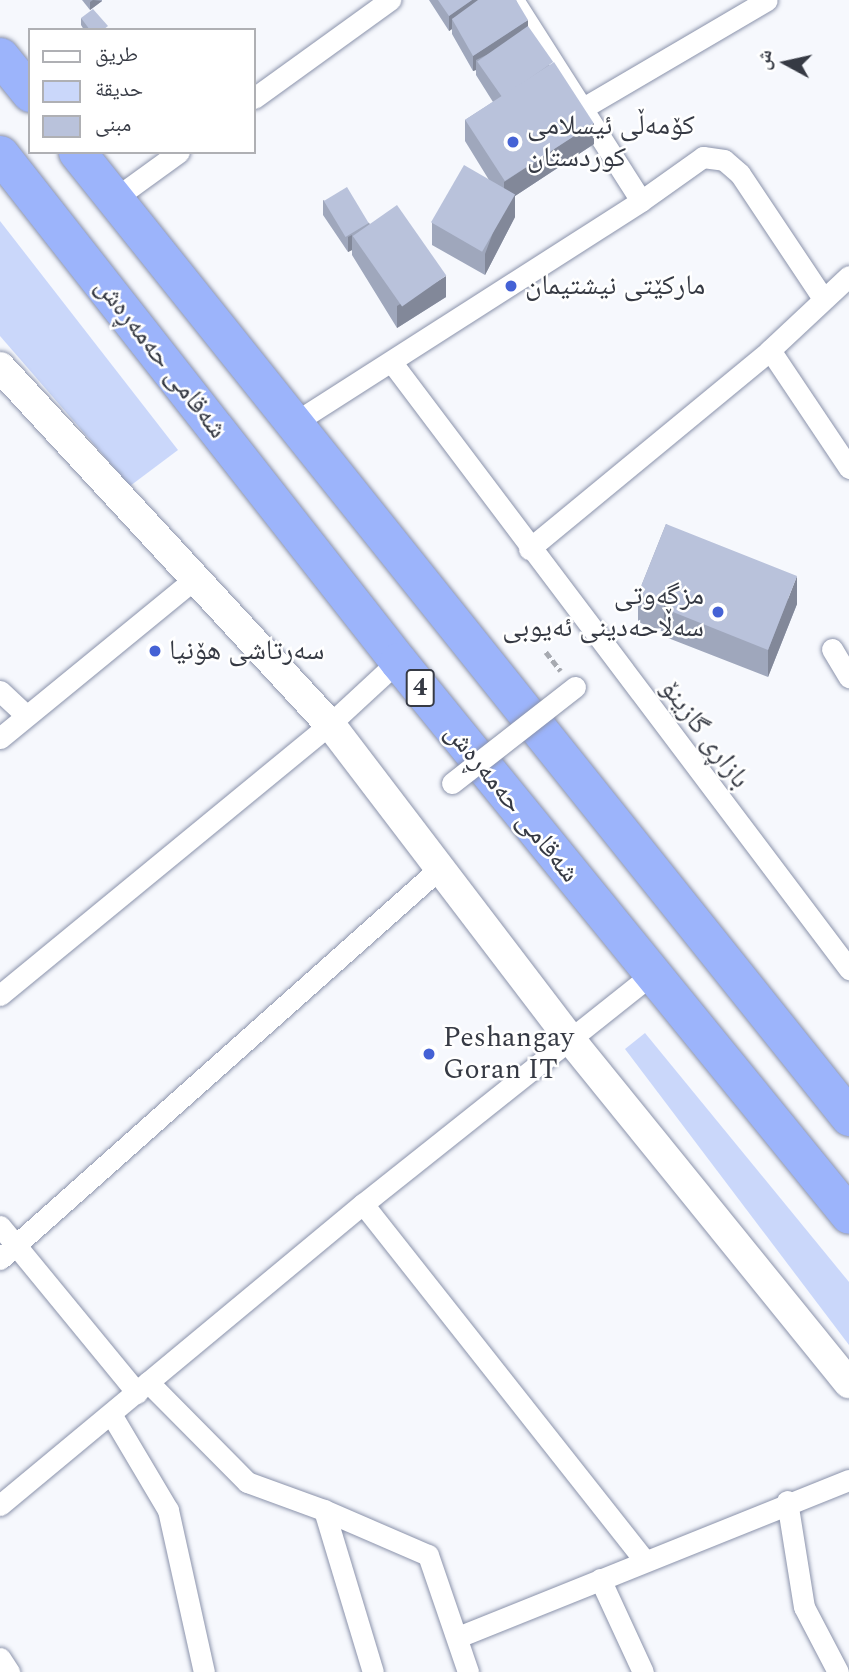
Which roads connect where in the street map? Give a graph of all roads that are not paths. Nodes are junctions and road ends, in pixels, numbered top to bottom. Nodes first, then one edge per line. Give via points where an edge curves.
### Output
1 (390, 0) edge
2 (513, 0) edge
3 (767, 0) edge
4 (0, 56) edge
5 (28, 91) edge
6 (256, 97) edge
7 (583, 108) junction
8 (0, 154) edge
9 (79, 154) edge
10 (176, 154) edge
11 (114, 199) junction
12 (642, 201) junction
13 (849, 276) edge
14 (822, 297) junction
15 (770, 349) junction
16 (393, 363) junction
17 (0, 367) edge
18 (294, 423) junction
19 (849, 468) edge
20 (529, 549) junction
21 (193, 580) junction
22 (832, 649) dead end
23 (398, 662) junction
24 (849, 677) edge
25 (575, 687) dead end
26 (0, 691) edge
27 (26, 715) junction
28 (330, 724) junction
29 (0, 738) edge
30 (452, 783) dead end
31 (440, 868) junction
32 (841, 944) edge
33 (849, 969) edge
34 (652, 975) junction
35 (0, 995) edge
36 (570, 1039) junction
37 (849, 1117) edge
38 (363, 1204) junction
39 (849, 1215) edge
40 (0, 1226) edge
41 (8, 1252) edge
42 (849, 1383) edge
43 (142, 1388) junction
44 (111, 1413) junction
45 (849, 1480) edge
46 (787, 1501) junction
47 (0, 1505) edge
48 (324, 1510) junction
49 (644, 1560) junction
50 (600, 1579) junction
51 (458, 1637) junction
52 (0, 1658) edge
53 (9, 1672) edge
54 (204, 1672) edge
55 (373, 1672) edge
56 (468, 1672) edge
57 (643, 1672) edge
58 (838, 1672) edge

1 - 6 street
2 - 7 street
3 - 7 street
4 - 5 highway
7 - 12 street
8 - 23 highway, شەقامی حەمەڕەش / 4
9 - 11 highway, 4
10 - 11 street
11 - 18 highway, 4
12 - 14 street via 703,157 724,160 740,174
12 - 16 street
13 - 14 street
14 - 15 street
15 - 19 street
15 - 20 street
16 - 18 street
16 - 20 street, بازاڕی گازینۆ
17 - 21 street
18 - 37 highway, 4
20 - 32 street, بازاڕی گازینۆ
21 - 27 street
21 - 28 street
22 - 24 street
23 - 28 street
23 - 34 highway, شەقامی حەمەڕەش / 4
25 - 30 street, bridge
26 - 27 street
27 - 29 street
28 - 31 street
28 - 35 street
31 - 36 street
31 - 41 street
32 - 33 street, بازاڕی گازینۆ
34 - 36 street
34 - 39 highway, شەقامی حەمەڕەش / 4
36 - 38 street
36 - 42 street
38 - 43 street
38 - 49 street
40 - 41 street
41 - 43 street
43 - 44 street
43 - 48 street via 247,1482
44 - 47 street
44 - 54 street via 168,1510
45 - 46 street
46 - 49 street
46 - 58 street via 804,1607
48 - 51 street via 428,1555
48 - 55 street
49 - 50 street
50 - 51 street
50 - 57 street
51 - 56 street
52 - 53 street

